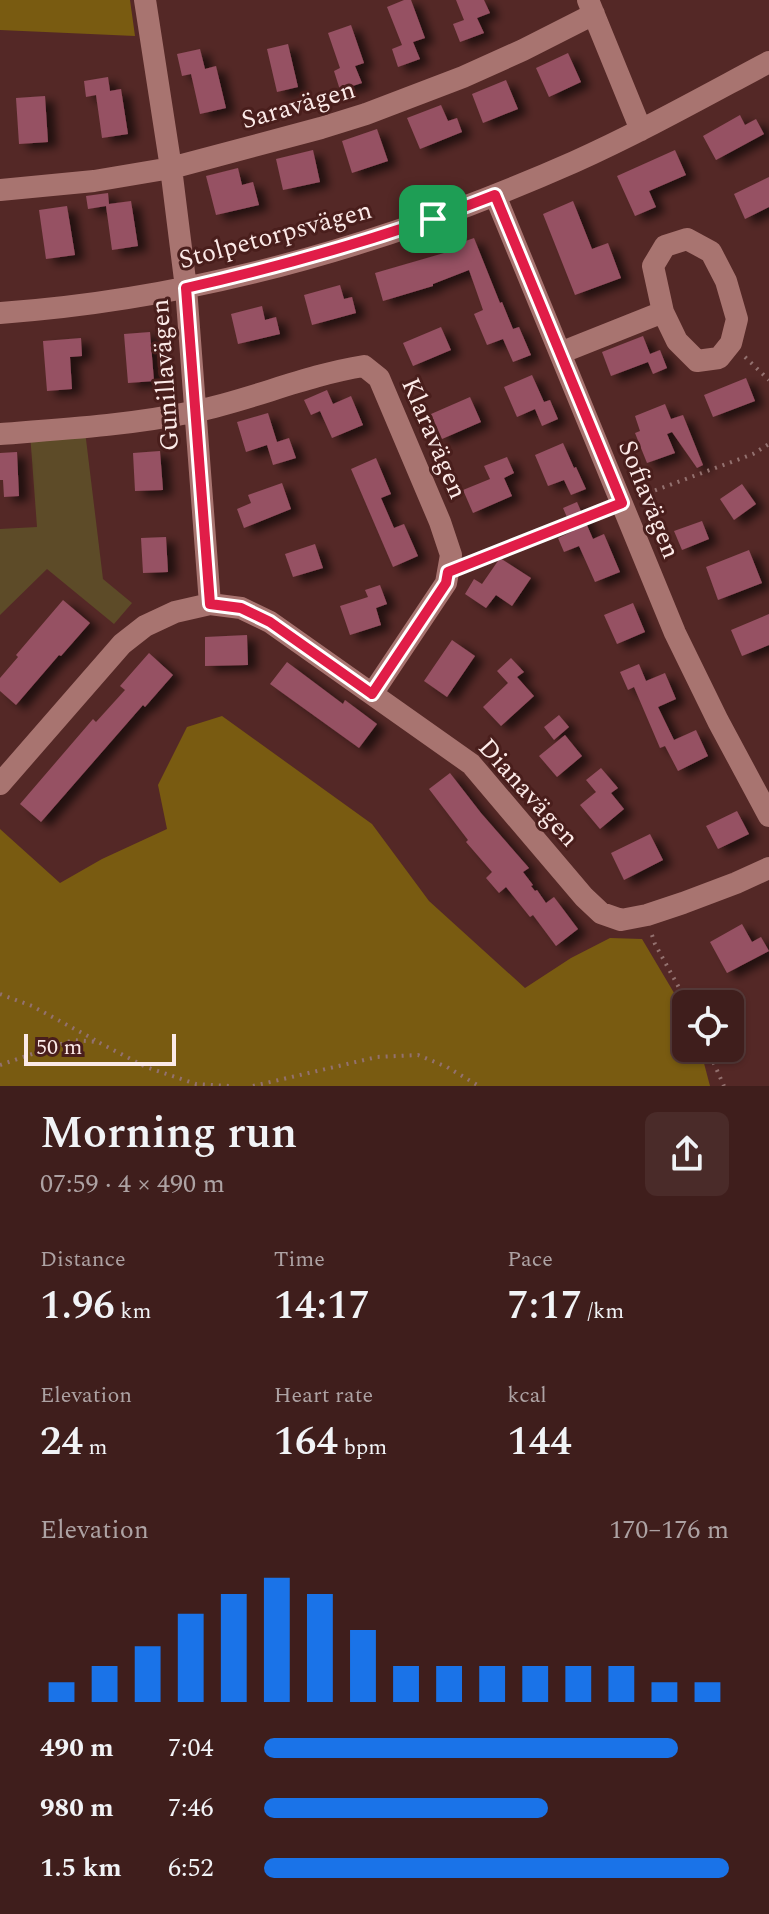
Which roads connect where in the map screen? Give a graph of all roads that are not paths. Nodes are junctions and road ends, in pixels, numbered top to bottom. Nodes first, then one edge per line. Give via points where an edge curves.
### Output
1 (145, 0) edge
2 (591, 7) edge
3 (769, 62) edge
4 (641, 130) junction
5 (171, 168) junction
6 (0, 190) edge
7 (495, 195) junction
8 (186, 288) junction
9 (663, 312) junction
10 (0, 313) edge
11 (560, 353) junction
12 (194, 412) junction
13 (0, 434) edge
14 (210, 604) junction
15 (372, 694) junction
16 (0, 784) edge
17 (769, 816) edge
18 (769, 868) edge

1 - 5 street, Gunillavägen
2 - 4 street
2 - 5 street, Saravägen via 523,50 413,98
3 - 4 street, Stolpetorpsvägen
4 - 7 street, Stolpetorpsvägen
5 - 6 street, Saravägen
5 - 8 street, Gunillavägen
7 - 8 street, Stolpetorpsvägen via 328,251
7 - 11 street, Sofiavägen
8 - 10 street, Stolpetorpsvägen
8 - 12 street, Gunillavägen
9 - 9 street via 677,341 697,361 719,358 731,343 737,319 726,281 711,252 687,239 665,246 653,266
9 - 11 street
11 - 17 street, Sofiavägen via 675,633
12 - 13 street, Klaravägen
12 - 14 street, Gunillavägen
12 - 15 street, Klaravägen via 339,370 364,366 379,378 451,555 446,583
14 - 15 street, Dianavägen via 241,608 270,622
14 - 16 street, Dianavägen via 175,612 122,644
15 - 18 street, Dianavägen via 471,764 601,913 621,920 647,915

